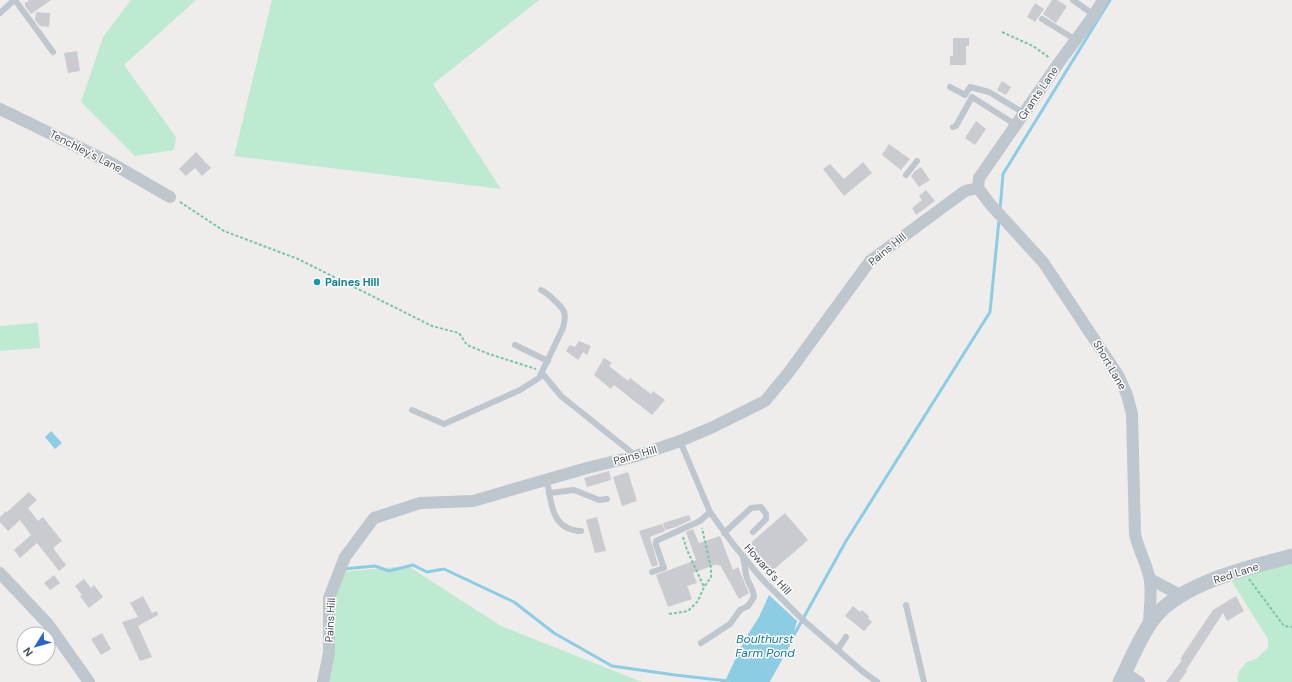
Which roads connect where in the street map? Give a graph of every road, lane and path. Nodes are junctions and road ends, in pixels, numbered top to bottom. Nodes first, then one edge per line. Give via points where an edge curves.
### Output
1 (14, 0) edge
2 (1073, 0) edge
3 (1103, 0) edge
4 (0, 13) edge
5 (1094, 15) junction
6 (1042, 19) dead end
7 (1002, 32) dead end
8 (1076, 40) junction
9 (53, 52) dead end
10 (1058, 64) junction
11 (950, 87) dead end
12 (0, 109) edge
13 (1024, 113) junction
14 (1016, 125) junction
15 (953, 127) dead end
16 (917, 161) dead end
17 (906, 175) dead end
18 (978, 188) junction
19 (170, 196) joint
20 (541, 290) dead end
21 (515, 345) dead end
22 (548, 362) junction
23 (542, 373) junction
24 (412, 410) dead end
25 (680, 441) junction
26 (636, 456) junction
27 (547, 480) junction
28 (550, 493) junction
29 (607, 499) dead end
30 (710, 512) junction
31 (700, 521) junction
32 (681, 530) junction
33 (580, 531) dead end
34 (753, 532) dead end
35 (724, 533) junction
36 (742, 555) junction
37 (1292, 556) edge
38 (1243, 570) junction
39 (652, 572) dead end
40 (0, 573) edge
41 (1150, 578) junction
42 (704, 587) junction
43 (1182, 596) junction
44 (906, 605) dead end
45 (669, 614) dead end
46 (1149, 624) junction
47 (1292, 627) edge
48 (846, 637) dead end
49 (701, 643) dead end
50 (838, 649) junction
51 (1122, 677) edge
52 (89, 682) edge
53 (323, 682) edge
54 (877, 682) edge
55 (924, 682) edge
56 (1139, 682) edge

1 - 4 lane
1 - 9 lane
2 - 5 lane
3 - 5 street, Grants Lane
5 - 8 street, Grants Lane
6 - 8 lane
7 - 10 path via 1033,46
8 - 10 street, Grants Lane
10 - 13 street, Grants Lane
11 - 13 lane via 965,95 970,87 989,92
12 - 19 street, Tenchley's Lane
13 - 14 street, Grants Lane
14 - 15 lane via 972,97
14 - 18 street, Grants Lane via 979,178
16 - 17 lane
18 - 25 street, Pains Hill via 965,191 870,261 765,401
18 - 41 street, Short Lane via 1043,262 1118,375 1127,395 1132,414 1135,534
19 - 23 path via 224,231 298,259 432,326 459,333 467,345 535,368
20 - 22 lane via 563,308 565,320
21 - 22 lane
22 - 23 lane
23 - 24 lane via 539,378 520,390 444,424
23 - 26 lane via 561,396
25 - 26 street, Pains Hill
25 - 30 lane, Howard's Hill
26 - 27 street, Pains Hill
27 - 28 lane
27 - 53 street, Pains Hill via 473,501 420,503 374,518 345,557 330,598 329,653
28 - 29 lane via 574,490 599,500
28 - 33 lane via 558,522 568,529
30 - 31 lane
30 - 35 lane, Howard's Hill
31 - 32 lane
31 - 42 path via 712,568 711,577
32 - 39 lane via 656,541 664,568
32 - 42 path
34 - 35 lane via 766,519 761,507 751,508
35 - 36 lane, Howard's Hill
36 - 49 lane via 746,577 754,597 730,624
36 - 50 lane, Howard's Hill via 797,615
37 - 38 street, Red Lane
38 - 43 street, Red Lane via 1195,588
38 - 47 path via 1284,626
40 - 52 street via 48,624
41 - 43 street
41 - 46 street, Short Lane
42 - 45 path via 698,601 688,611
43 - 46 street, Red Lane via 1160,611
44 - 55 lane
46 - 51 street, Red Lane
48 - 50 lane
50 - 54 lane, Howard's Hill
51 - 56 street

